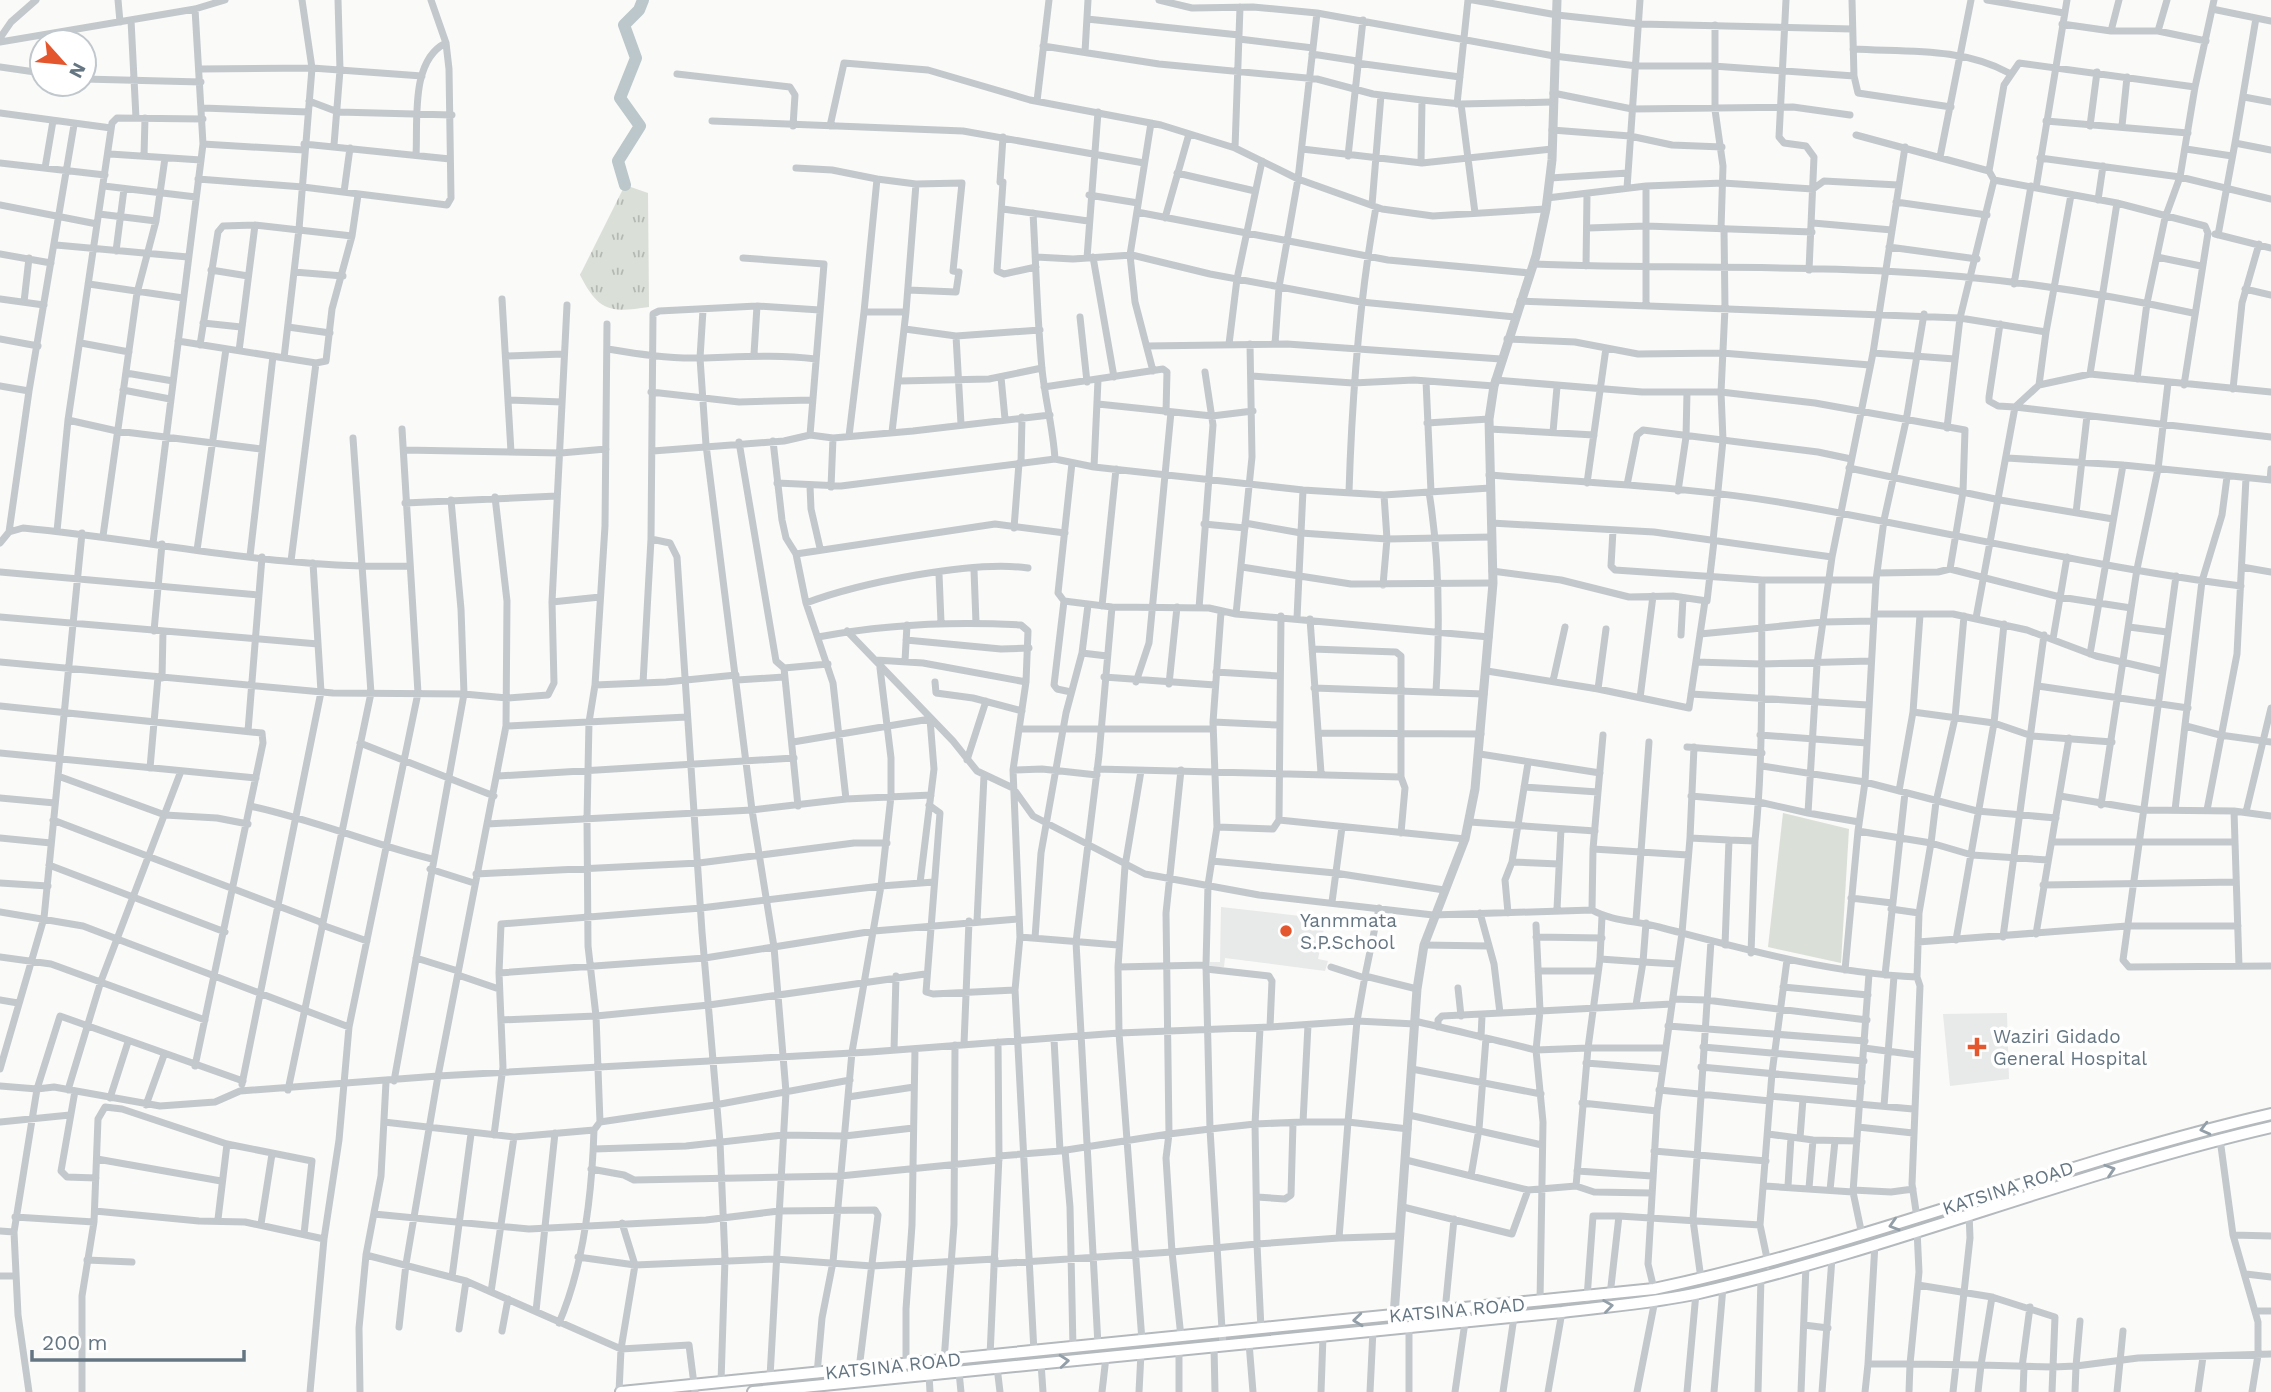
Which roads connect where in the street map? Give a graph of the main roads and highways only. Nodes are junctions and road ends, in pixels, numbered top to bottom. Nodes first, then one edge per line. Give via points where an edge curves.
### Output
1 (2271, 1114) edge
2 (2271, 1127) edge
3 (1654, 1295) junction
4 (1141, 1347) junction
5 (858, 1381) edge
6 (695, 1388) edge
7 (789, 1390) edge
8 (620, 1392) edge
9 (753, 1392) edge

1 -> 3 highway, KATSINA ROAD via 2155,1143
3 -> 2 highway, KATSINA ROAD via 1696,1293 1832,1258 1969,1213
3 -> 4 highway, KATSINA ROAD via 1610,1295 1181,1337
4 -> 3 highway, KATSINA ROAD via 1179,1350 1465,1322 1562,1312
5 -> 4 highway, KATSINA ROAD via 1106,1357
4 - 5 highway, KATSINA ROAD via 1097,1345 944,1361 906,1366
5 - 6 highway, KATSINA ROAD via 817,1374
5 - 7 highway, KATSINA ROAD
6 - 8 highway, KATSINA ROAD
7 - 9 highway, KATSINA ROAD

